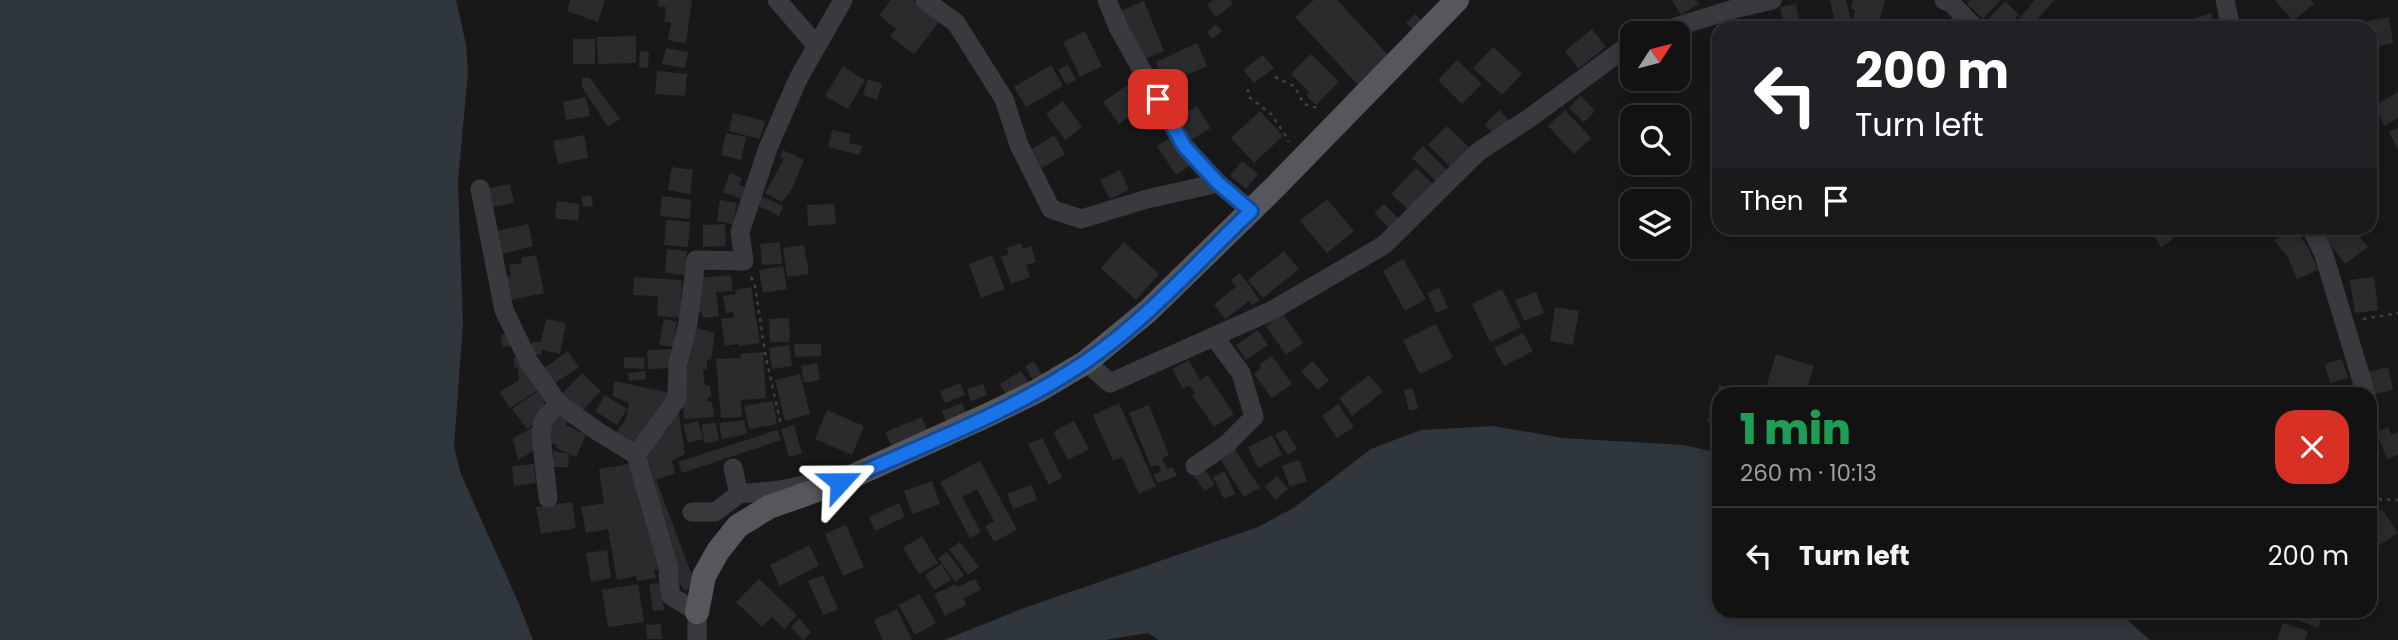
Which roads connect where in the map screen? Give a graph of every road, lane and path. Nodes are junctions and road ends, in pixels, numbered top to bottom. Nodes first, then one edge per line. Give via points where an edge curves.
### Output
1 (776, 0) edge
2 (844, 0) edge
3 (925, 0) edge
4 (1107, 0) edge
5 (1457, 0) edge
6 (1772, 0) edge
7 (2225, 0) edge
8 (1948, 1) edge
9 (1968, 21) edge
10 (2230, 21) edge
11 (1690, 23) edge
12 (817, 46) junction
13 (1620, 52) edge
14 (1275, 77) dead end
15 (1248, 89) dead end
16 (1339, 120) junction
17 (1287, 149) dead end
18 (1218, 183) junction
19 (480, 189) dead end
20 (1251, 211) junction
21 (2315, 235) edge
22 (744, 261) junction
23 (2398, 313) edge
24 (2346, 323) junction
25 (1215, 338) junction
26 (1086, 362) junction
27 (2366, 387) edge
28 (558, 403) junction
29 (781, 425) dead end
30 (636, 454) junction
31 (1195, 466) dead end
32 (733, 468) dead end
33 (840, 482) junction
34 (739, 494) junction
35 (548, 498) dead end
36 (2377, 499) edge
37 (2398, 500) edge
38 (692, 512) dead end
39 (697, 612) junction
40 (697, 640) edge

1 - 12 street
2 - 12 street
3 - 18 street via 956,23 1004,99 1051,209 1081,219
4 - 18 street via 1184,146
5 - 16 main road
6 - 11 street
7 - 10 street
8 - 9 street
12 - 22 street via 768,148 740,232
13 - 25 street via 1478,152 1384,245
14 - 16 path via 1294,86 1304,104
15 - 17 path via 1248,96 1271,114 1288,139
16 - 20 main road
18 - 20 street
19 - 28 street via 504,310 529,362
20 - 26 main road via 1148,311
21 - 24 street
22 - 29 path via 755,286
22 - 30 street via 696,260 678,364 677,399
23 - 24 path
24 - 27 street
25 - 26 street via 1110,383
25 - 31 street via 1241,373 1254,417 1227,444
26 - 33 main road via 1027,396
28 - 30 street
28 - 35 street via 543,421 541,433
30 - 39 street via 669,569 671,596
32 - 34 street
33 - 34 street via 825,480
33 - 39 main road via 769,507 738,526 704,576
34 - 38 street via 715,512
36 - 37 path
39 - 40 street

